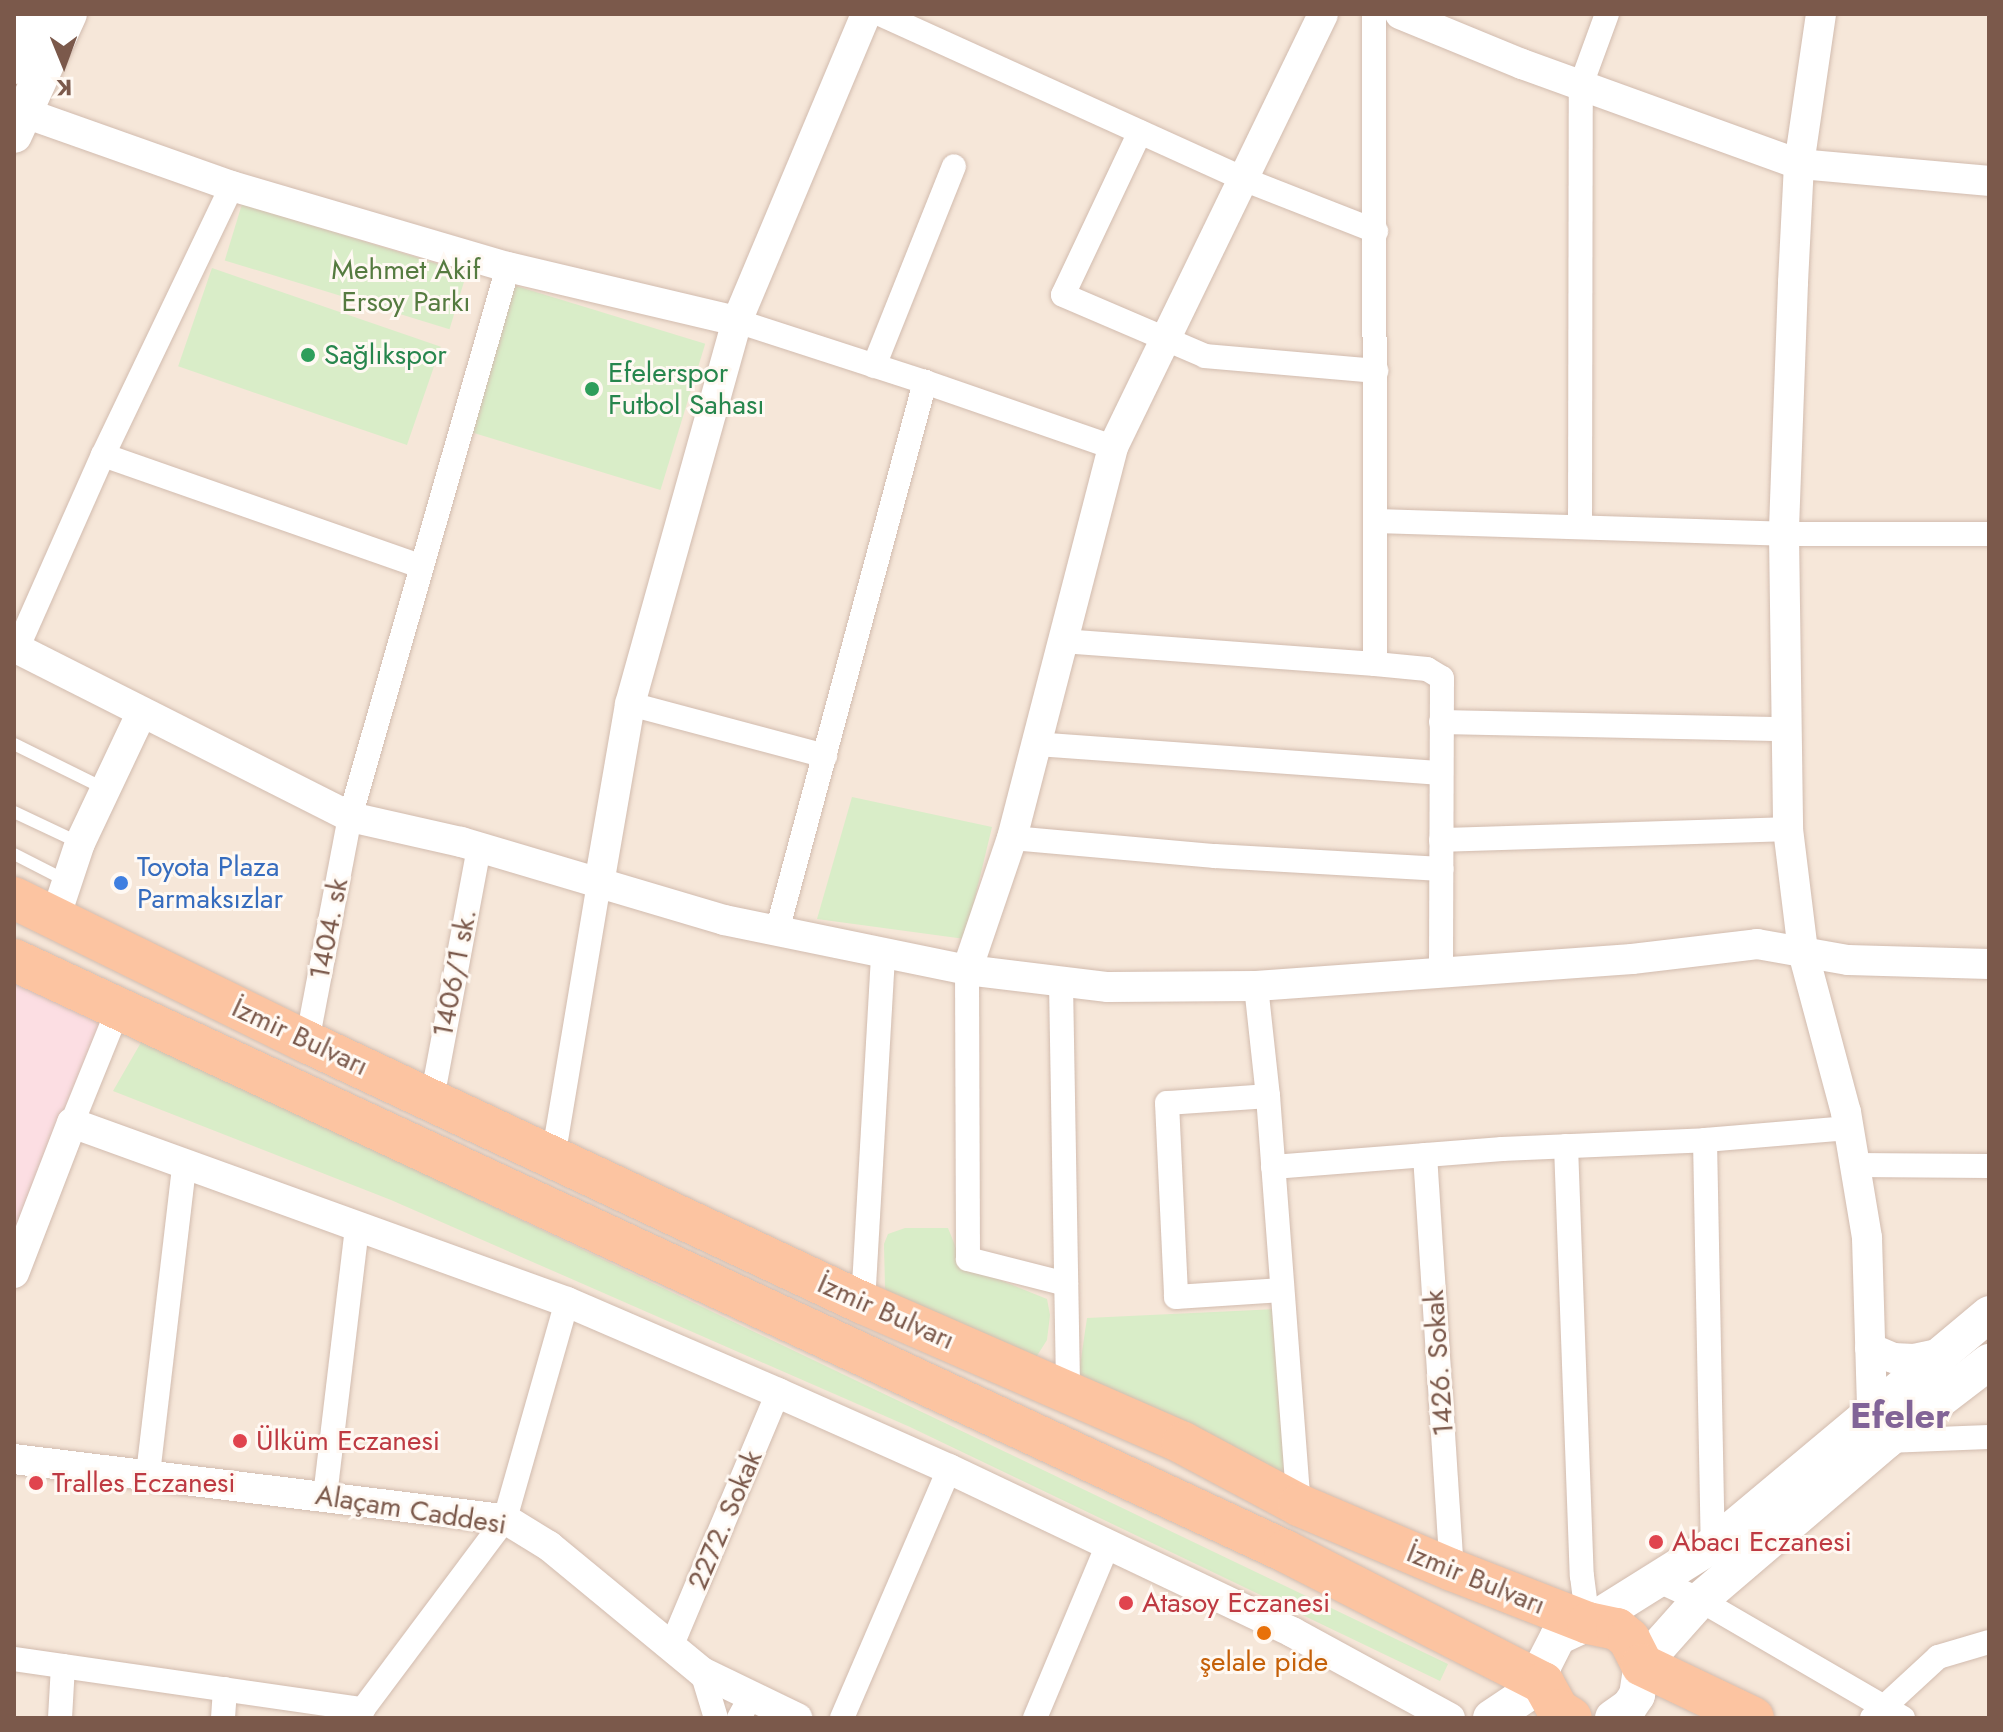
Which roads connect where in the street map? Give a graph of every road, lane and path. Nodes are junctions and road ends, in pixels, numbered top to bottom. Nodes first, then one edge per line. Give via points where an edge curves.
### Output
1 (36, 14) edge
2 (69, 14) edge
3 (866, 14) edge
4 (880, 14) edge
5 (1323, 14) edge
6 (1374, 14) edge
7 (1400, 14) edge
8 (1607, 14) edge
9 (1821, 14) edge
10 (14, 66) edge
11 (1581, 85) junction
12 (18, 119) edge
13 (1140, 132) junction
14 (1799, 164) junction
15 (954, 166) dead end
16 (1243, 179) junction
17 (1989, 181) edge
18 (232, 186) junction
19 (1376, 231) junction
20 (508, 267) junction
21 (737, 321) junction
22 (1165, 340) junction
23 (874, 366) junction
24 (1376, 371) junction
25 (925, 382) junction
26 (1113, 447) junction
27 (103, 455) junction
28 (1376, 521) junction
29 (1580, 527) junction
30 (1784, 534) junction
31 (1989, 534) edge
32 (420, 566) junction
33 (1062, 641) junction
34 (15, 648) edge
35 (1375, 664) junction
36 (630, 704) junction
37 (141, 714) junction
38 (1441, 722) junction
39 (1786, 729) junction
40 (14, 743) edge
41 (1035, 744) junction
42 (825, 756) junction
43 (1440, 773) junction
44 (105, 789) junction
45 (14, 812) edge
46 (350, 817) junction
47 (1788, 829) junction
48 (1012, 838) junction
49 (1441, 840) junction
50 (80, 843) junction
51 (479, 848) junction
52 (14, 854) edge
53 (1442, 869) junction
54 (599, 884) junction
55 (14, 898) edge
56 (61, 899) junction
57 (777, 931) junction
58 (1803, 952) junction
59 (883, 954) junction
60 (14, 960) edge
61 (1989, 964) edge
62 (967, 970) junction
63 (1441, 971) junction
64 (1061, 983) junction
65 (1256, 986) junction
66 (119, 1007) junction
67 (307, 1042) junction
68 (1268, 1096) junction
69 (432, 1099) junction
70 (72, 1123) junction
71 (1849, 1128) junction
72 (1705, 1140) junction
73 (1566, 1146) junction
74 (1425, 1155) junction
75 (553, 1158) junction
76 (1855, 1165) junction
77 (184, 1166) junction
78 (1989, 1166) edge
79 (1273, 1167) junction
80 (357, 1228) junction
81 (14, 1273) edge
82 (1066, 1284) junction
83 (1282, 1290) junction
84 (567, 1302) junction
85 (863, 1303) junction
86 (1989, 1314) edge
87 (1870, 1348) junction
88 (1942, 1353) junction
89 (1989, 1362) edge
90 (1068, 1392) junction
91 (778, 1393) junction
92 (1879, 1425) junction
93 (1989, 1437) edge
94 (14, 1459) edge
95 (949, 1469) junction
96 (148, 1474) junction
97 (325, 1496) junction
98 (1299, 1505) junction
99 (505, 1519) junction
100 (1108, 1544) junction
101 (1713, 1545) junction
102 (1452, 1570) junction
103 (1657, 1580) junction
104 (1700, 1600) junction
105 (1588, 1623) junction
106 (1989, 1642) edge
107 (671, 1647) junction
108 (14, 1659) edge
109 (1642, 1665) junction
110 (63, 1666) junction
111 (702, 1672) junction
112 (1543, 1683) junction
113 (225, 1689) junction
114 (744, 1708) edge
115 (365, 1713) edge
116 (1886, 1715) edge
117 (60, 1718) edge
118 (223, 1718) edge
119 (716, 1718) edge
120 (797, 1718) edge
121 (842, 1718) edge
122 (1035, 1718) edge
123 (1450, 1718) edge
124 (1491, 1718) edge
125 (1571, 1718) edge
126 (1613, 1718) edge
127 (1753, 1718) edge

1 - 10 main road
2 - 12 main road
3 - 21 street
4 - 13 street
5 - 16 street
6 - 19 street
7 - 11 street
8 - 11 street
9 - 14 street
11 - 14 street
11 - 29 street
12 - 18 street
13 - 16 street
13 - 22 street via 1063,295
14 - 17 street
14 - 30 street
15 - 23 street
16 - 19 street
16 - 22 street
18 - 20 street
18 - 27 street
19 - 24 street
20 - 21 street
20 - 32 street, 1404. sk
21 - 23 street
21 - 36 street
22 - 24 street via 1205,356
22 - 26 street
23 - 25 street
24 - 28 street
25 - 26 street
25 - 42 street
26 - 33 street
27 - 32 street
27 - 34 street
28 - 29 street
28 - 35 street
29 - 30 street
30 - 31 street
30 - 39 street
32 - 46 street, 1404. sk
33 - 35 street
33 - 41 street
34 - 37 street
35 - 38 street via 1427,669 1442,678
36 - 42 street
36 - 54 street
37 - 44 street
37 - 46 street
38 - 39 street
38 - 43 street
39 - 47 street
40 - 44 lane
41 - 43 street
41 - 48 street
42 - 57 street
43 - 49 street
44 - 50 street
45 - 50 lane
46 - 51 street
46 - 67 street, 1404. sk
47 - 49 street
47 - 58 street
48 - 53 street
48 - 62 street
49 - 53 street
50 - 56 street
51 - 54 street
51 - 69 street, 1406/1 sk.
52 - 56 lane
53 - 63 street
54 - 57 street
54 - 75 street
55 - 56 highway, İzmir Bulvarı
56 - 67 highway, İzmir Bulvarı
57 - 59 street
58 - 61 street via 1848,960
58 - 63 street via 1757,944 1632,959
58 - 71 street
59 - 62 street
59 - 85 street
60 - 66 highway, İzmir Bulvarı
62 - 64 street
62 - 82 street via 968,1259
63 - 65 street
64 - 65 street
64 - 82 street
65 - 68 street
66 - 70 street
66 - 112 highway, İzmir Bulvarı via 1285,1551
67 - 69 highway, İzmir Bulvarı
68 - 79 street
68 - 83 street via 1167,1103 1176,1297
69 - 75 highway, İzmir Bulvarı
70 - 77 street
70 - 81 street
71 - 72 street
71 - 76 street
72 - 73 street
72 - 101 street
73 - 74 street
73 - 105 street
74 - 79 street
74 - 102 street, 1426. Sokak
75 - 85 highway, İzmir Bulvarı
76 - 78 street
76 - 87 street via 1867,1238
77 - 80 street
77 - 96 street
79 - 83 street
80 - 84 street
80 - 97 street
82 - 90 street
83 - 98 street
84 - 91 street
84 - 99 street
85 - 90 highway, İzmir Bulvarı
86 - 88 main road
87 - 88 street via 1893,1358
87 - 92 street
88 - 92 main road
89 - 92 main road
90 - 98 highway, İzmir Bulvarı via 1183,1443
91 - 95 street
91 - 107 street, 2272. Sokak
92 - 93 street
92 - 101 main road
92 - 104 main road
94 - 96 street, Alaçam Caddesi
95 - 100 street
95 - 121 street
96 - 97 street, Alaçam Caddesi
97 - 99 street, Alaçam Caddesi
98 - 102 highway, İzmir Bulvarı
99 - 107 street, Alaçam Caddesi via 549,1546
99 - 115 street
100 - 122 street
100 - 123 street via 1292,1632
101 - 103 main road
102 - 105 highway, İzmir Bulvarı
103 - 104 street
103 - 105 main road
104 - 109 main road
104 - 116 street
105 - 109 highway, İzmir Bulvarı via 1617,1629
105 - 112 main road via 1558,1637 1543,1666
106 - 116 street via 1938,1657
107 - 111 street, Alaçam Caddesi
108 - 110 street
109 - 126 main road via 1637,1695
109 - 127 highway
110 - 113 street
110 - 117 street
111 - 114 street, Alaçam Caddesi
111 - 119 street
112 - 124 main road
112 - 125 highway, İzmir Bulvarı via 1558,1710
113 - 115 street
113 - 118 street
114 - 120 street, Alaçam Caddesi

